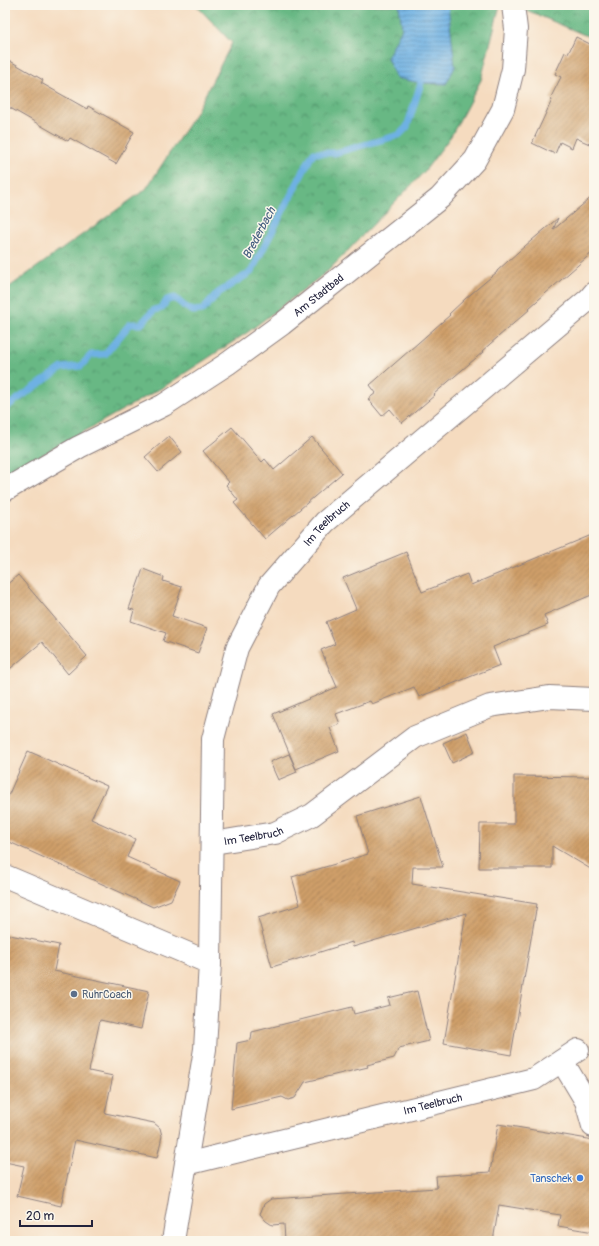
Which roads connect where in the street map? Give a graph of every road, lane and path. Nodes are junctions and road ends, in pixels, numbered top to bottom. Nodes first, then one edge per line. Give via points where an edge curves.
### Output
1 (513, 5) edge
2 (594, 293) edge
3 (5, 490) edge
4 (594, 699) edge
5 (213, 843) junction
6 (5, 876) edge
7 (210, 963) junction
8 (593, 1126) edge
9 (186, 1164) junction
10 (173, 1241) edge

1 - 3 street, Am Stadtbad via 516,28 513,69 503,109 475,160 440,198 282,324 227,364 164,405 79,446
2 - 5 street, Im Teelbruch via 325,522 269,586 237,648 214,739
4 - 5 street, Im Teelbruch via 549,697 490,706 415,737 312,815 275,833
5 - 7 street, Im Teelbruch
6 - 7 street
7 - 9 street, Im Teelbruch via 206,1049
8 - 9 street, Im Teelbruch via 570,1055 534,1080
9 - 10 street, Im Teelbruch

